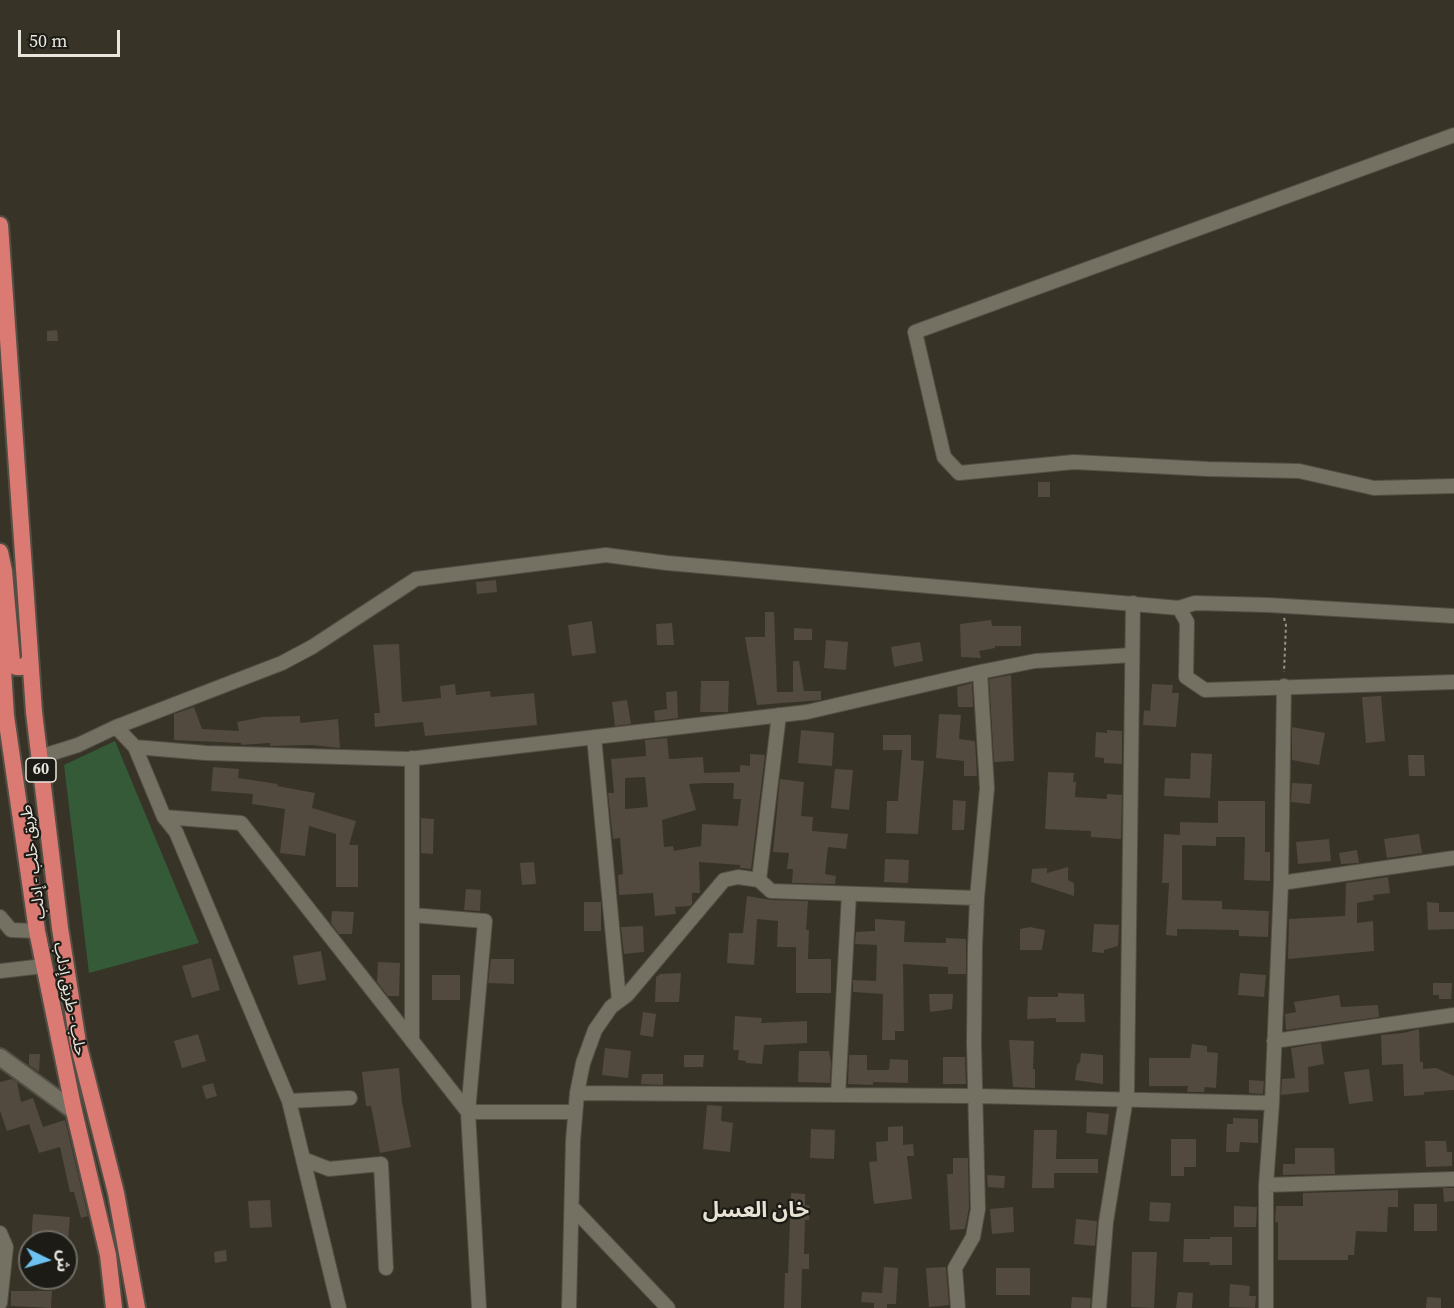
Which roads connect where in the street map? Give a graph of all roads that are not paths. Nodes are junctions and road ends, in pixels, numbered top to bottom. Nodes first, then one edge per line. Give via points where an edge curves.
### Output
1 (1454, 135) edge
2 (0, 225) edge
3 (1, 251) edge
4 (1454, 486) edge
5 (0, 552) edge
6 (1133, 603) junction
7 (1179, 608) junction
8 (1454, 616) edge
9 (0, 623) edge
10 (1132, 655) junction
11 (30, 659) junction
12 (980, 672) junction
13 (1454, 682) edge
14 (1284, 686) junction
15 (780, 715) junction
16 (116, 727) junction
17 (594, 737) junction
18 (135, 747) junction
19 (40, 757) junction
20 (412, 758) junction
21 (164, 817) junction
22 (1454, 858) edge
23 (759, 880) junction
24 (1281, 883) junction
25 (849, 894) junction
26 (977, 898) junction
27 (412, 915) junction
28 (0, 917) edge
29 (37, 931) junction
30 (44, 966) junction
31 (0, 971) edge
32 (619, 1000) junction
33 (1454, 1015) edge
34 (412, 1041) junction
35 (1274, 1041) junction
36 (0, 1057) edge
37 (577, 1093) junction
38 (838, 1095) junction
39 (975, 1096) junction
40 (350, 1098) dead end
41 (1126, 1099) junction
42 (289, 1101) junction
43 (1272, 1103) junction
44 (74, 1110) junction
45 (468, 1112) junction
46 (575, 1112) junction
47 (303, 1159) junction
48 (1454, 1179) edge
49 (1266, 1185) junction
50 (572, 1207) junction
51 (0, 1233) edge
52 (386, 1268) dead end
53 (0, 1303) edge
54 (114, 1308) edge
55 (137, 1308) edge
56 (339, 1308) edge
57 (479, 1308) edge
58 (569, 1308) edge
59 (668, 1308) edge
60 (958, 1308) edge
61 (1100, 1308) edge
62 (1266, 1308) edge

1 - 4 street via 915,332 944,457 959,473 1074,462 1299,471 1374,488
2 - 3 highway, طريق حلب - إدلب / 60
3 - 11 highway, طريق حلب - إدلب / 60
5 - 11 highway via 12,662 22,667
6 - 7 street
6 - 10 street
6 - 16 street via 606,555 416,579 282,663
7 - 8 street via 1195,603
7 - 14 street via 1187,622 1186,677 1205,690
9 - 29 highway, حلب - طريق إدلب / 60 via 6,716
10 - 12 street via 1035,661
10 - 41 street
11 - 19 highway, طريق حلب - إدلب / 60
12 - 15 street
12 - 26 street via 987,788
13 - 14 street
14 - 24 street
15 - 17 street
15 - 23 street
16 - 18 street
16 - 19 street via 78,746
17 - 20 street
17 - 32 street
18 - 20 street via 206,753
18 - 21 street
19 - 55 highway, طريق حلب - إدلب / 60 via 68,986 88,1086 116,1193
20 - 27 street
21 - 34 street via 241,823
21 - 42 street via 176,832
22 - 24 street
23 - 25 street via 771,891
23 - 32 street via 724,880
24 - 35 street
25 - 26 street
25 - 38 street
26 - 39 street
27 - 34 street
27 - 45 street via 485,921
28 - 29 street via 11,930
29 - 30 highway, حلب - طريق إدلب / 60
30 - 31 street
30 - 44 highway, حلب - طريق إدلب / 60
32 - 37 street via 595,1030
33 - 35 street
34 - 45 street
35 - 43 street
36 - 44 street
37 - 38 street
37 - 46 street
38 - 39 street
39 - 41 street
39 - 60 street via 978,1209 973,1237 956,1268
40 - 42 street
41 - 43 street
41 - 61 street via 1106,1222
42 - 47 street
43 - 49 street
44 - 54 highway, حلب - طريق إدلب / 60 via 108,1255
45 - 46 street
45 - 57 street
46 - 50 street
47 - 52 street via 328,1169 381,1164
47 - 56 street
48 - 49 street
49 - 62 street
50 - 58 street
50 - 59 street
51 - 53 street via 6,1247

